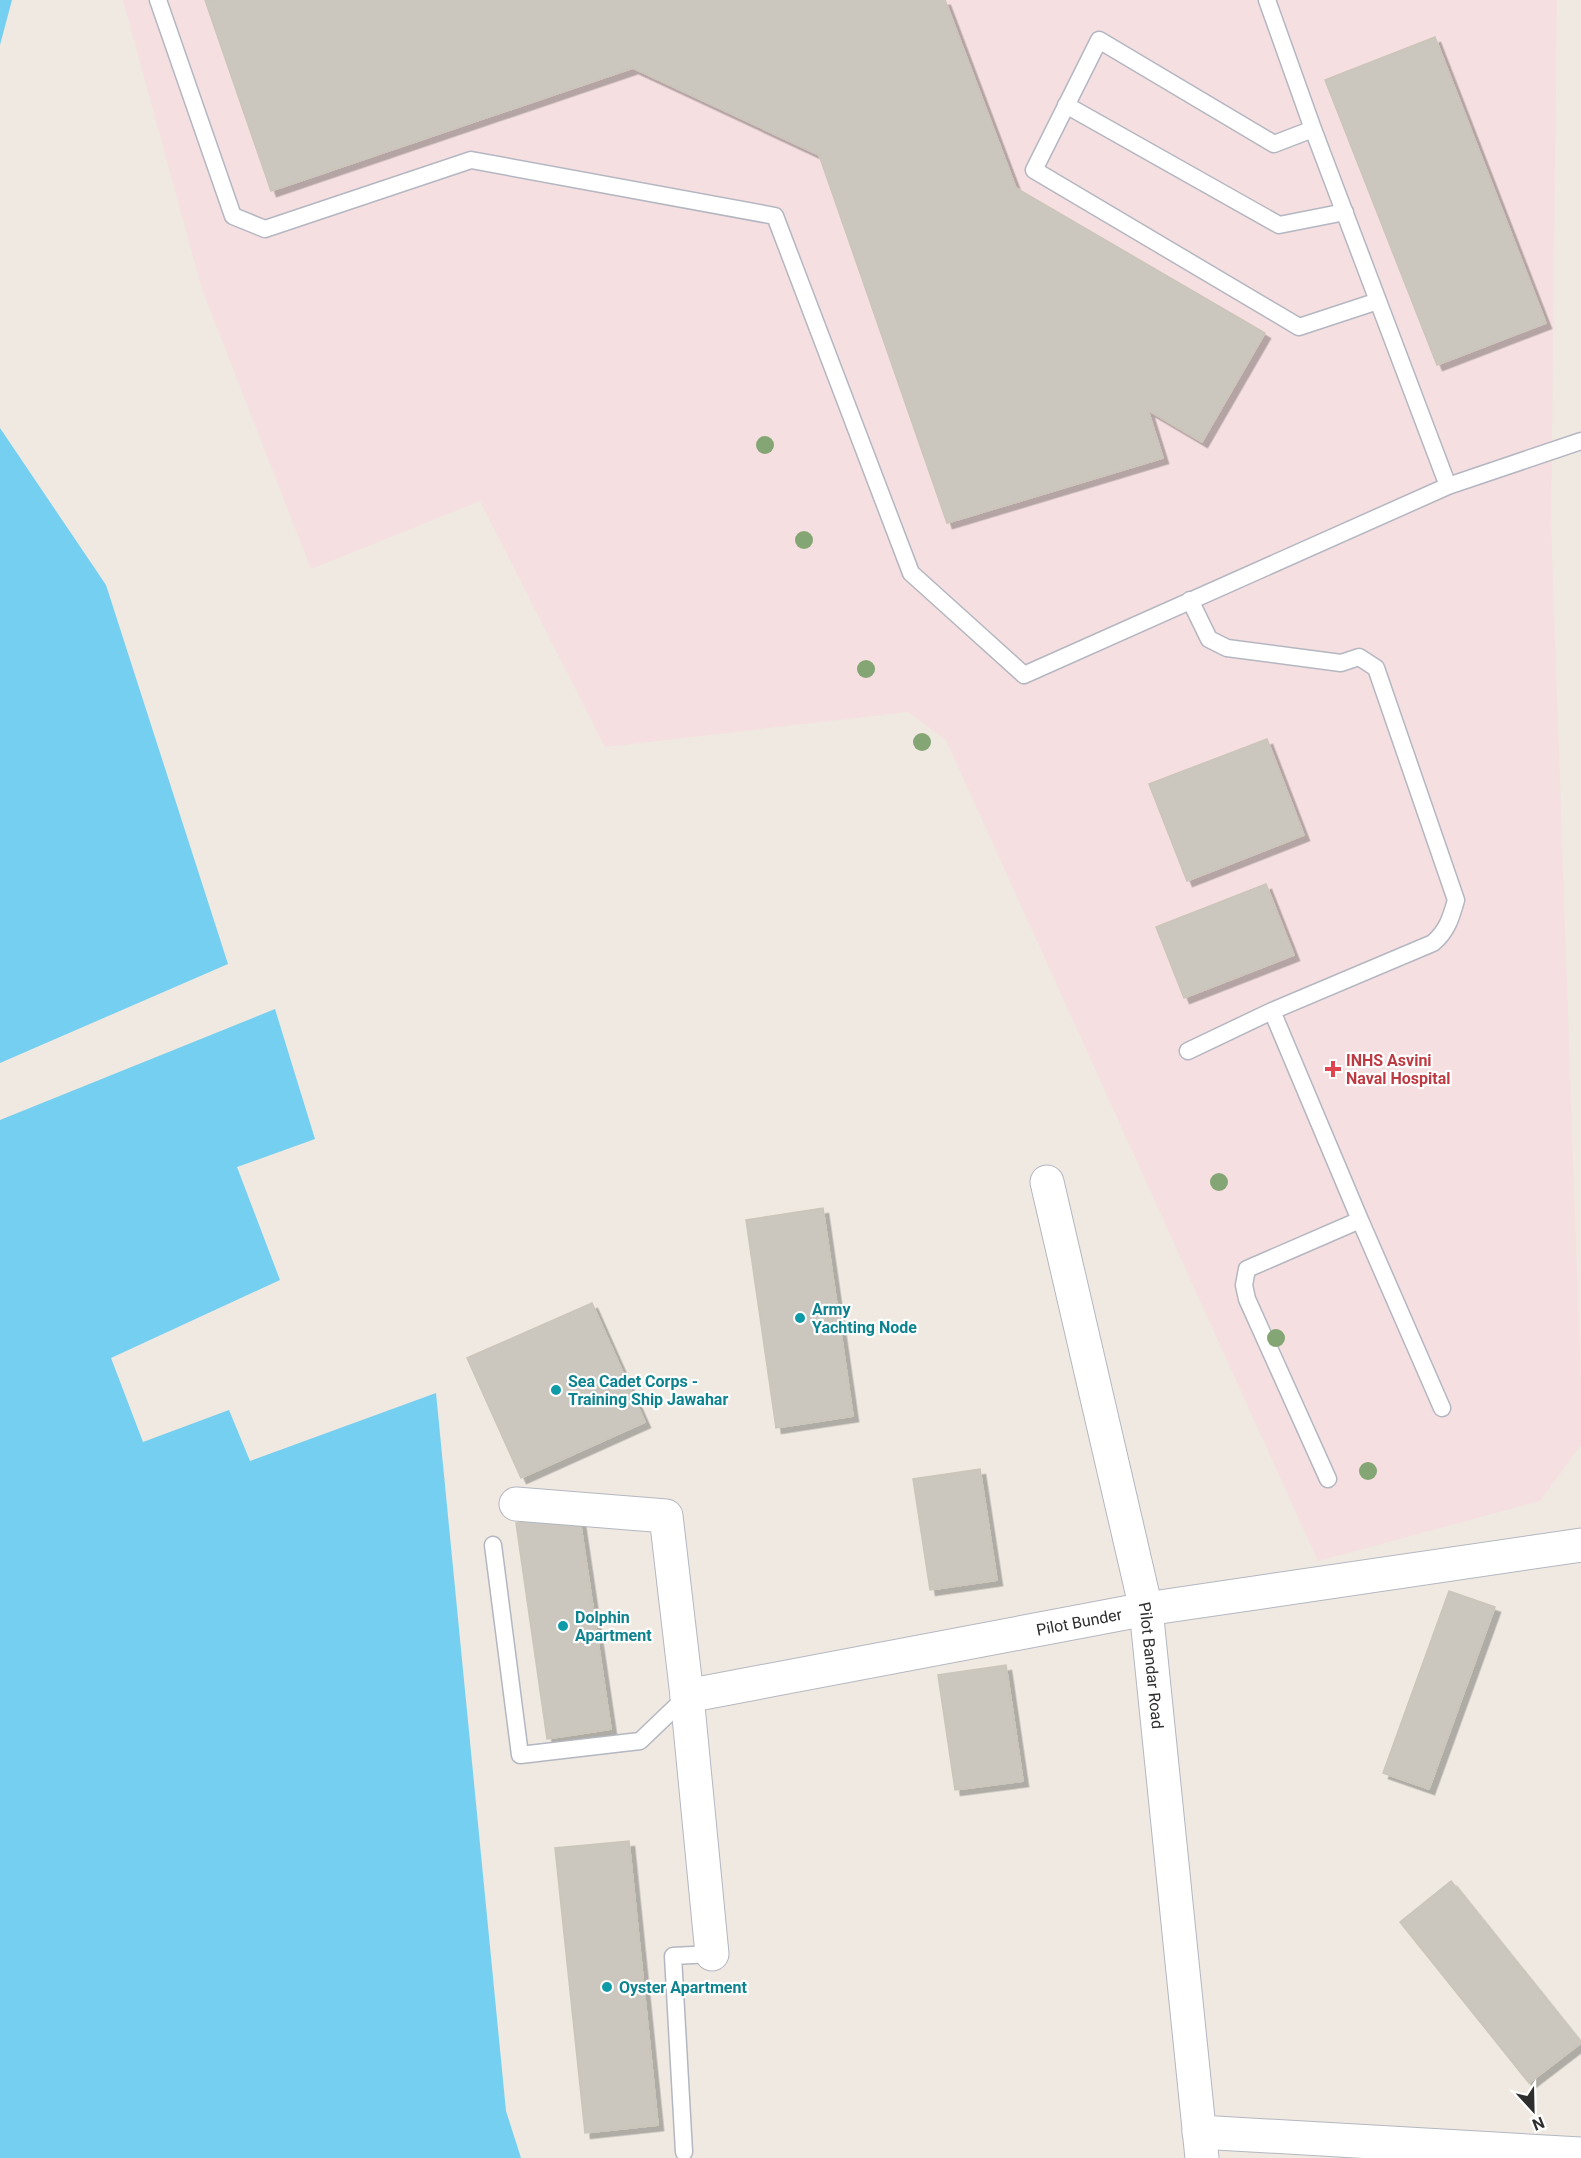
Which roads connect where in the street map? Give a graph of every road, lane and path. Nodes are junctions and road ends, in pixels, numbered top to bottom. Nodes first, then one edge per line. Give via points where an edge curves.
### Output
1 (158, 0) edge
2 (1267, 0) edge
3 (1066, 105) junction
4 (1313, 129) junction
5 (1345, 212) junction
6 (1378, 301) junction
7 (1581, 441) edge
8 (1448, 486) junction
9 (1190, 600) junction
10 (1272, 1011) junction
11 (1188, 1051) dead end
12 (1047, 1182) dead end
13 (1360, 1220) junction
14 (1442, 1408) dead end
15 (1328, 1479) dead end
16 (516, 1504) dead end
17 (494, 1545) dead end
18 (1581, 1545) edge
19 (1146, 1609) junction
20 (687, 1696) junction
21 (712, 1954) joint
22 (1201, 2145) edge
23 (684, 2152) dead end
24 (1581, 2154) edge

1 - 9 lane via 233,216 265,229 471,160 775,216 911,573 1024,675
2 - 4 lane
3 - 4 lane via 1099,40 1274,144
3 - 5 lane via 1279,225
3 - 6 lane via 1034,170 1299,327
4 - 5 lane
5 - 6 lane
6 - 8 lane
7 - 8 lane
8 - 9 lane
9 - 10 lane via 1209,639 1227,648 1341,663 1359,657 1376,668 1456,900 1444,934 1433,943
10 - 11 lane
10 - 13 lane
12 - 19 street, Pilot Bandar Road
13 - 14 lane
13 - 15 lane via 1247,1269 1244,1285
16 - 20 street via 666,1516
17 - 20 lane via 520,1755 640,1741
18 - 19 street, Pilot Bunder
19 - 20 street, Pilot Bunder
19 - 22 street, Pilot Bandar Road
20 - 21 street
21 - 23 lane via 673,1956
22 - 24 street

